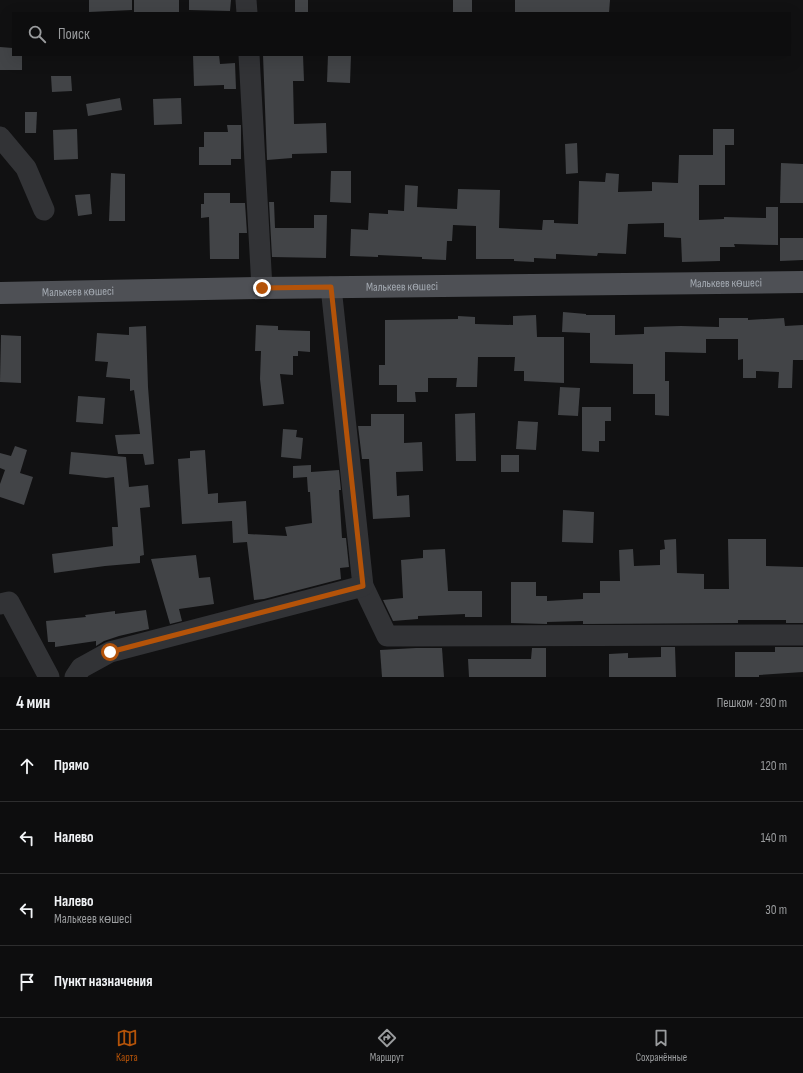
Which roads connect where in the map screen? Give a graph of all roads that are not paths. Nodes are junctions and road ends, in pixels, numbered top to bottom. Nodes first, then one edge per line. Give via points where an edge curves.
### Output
1 (246, 0) edge
2 (247, 12) edge
3 (249, 56) edge
4 (0, 137) edge
5 (44, 210) dead end
6 (803, 282) edge
7 (331, 287) junction
8 (262, 288) junction
9 (0, 293) edge
10 (363, 586) junction
11 (0, 604) edge
12 (803, 635) edge
13 (49, 677) edge
14 (75, 677) edge

1 - 2 street
3 - 8 street
4 - 5 street via 26,168
6 - 7 main road, Малькеев көшесі
7 - 8 main road, Малькеев көшесі
7 - 10 street
8 - 9 main road, Малькеев көшесі
10 - 12 street via 387,636
10 - 14 street via 110,652 81,668
11 - 13 street via 9,602

